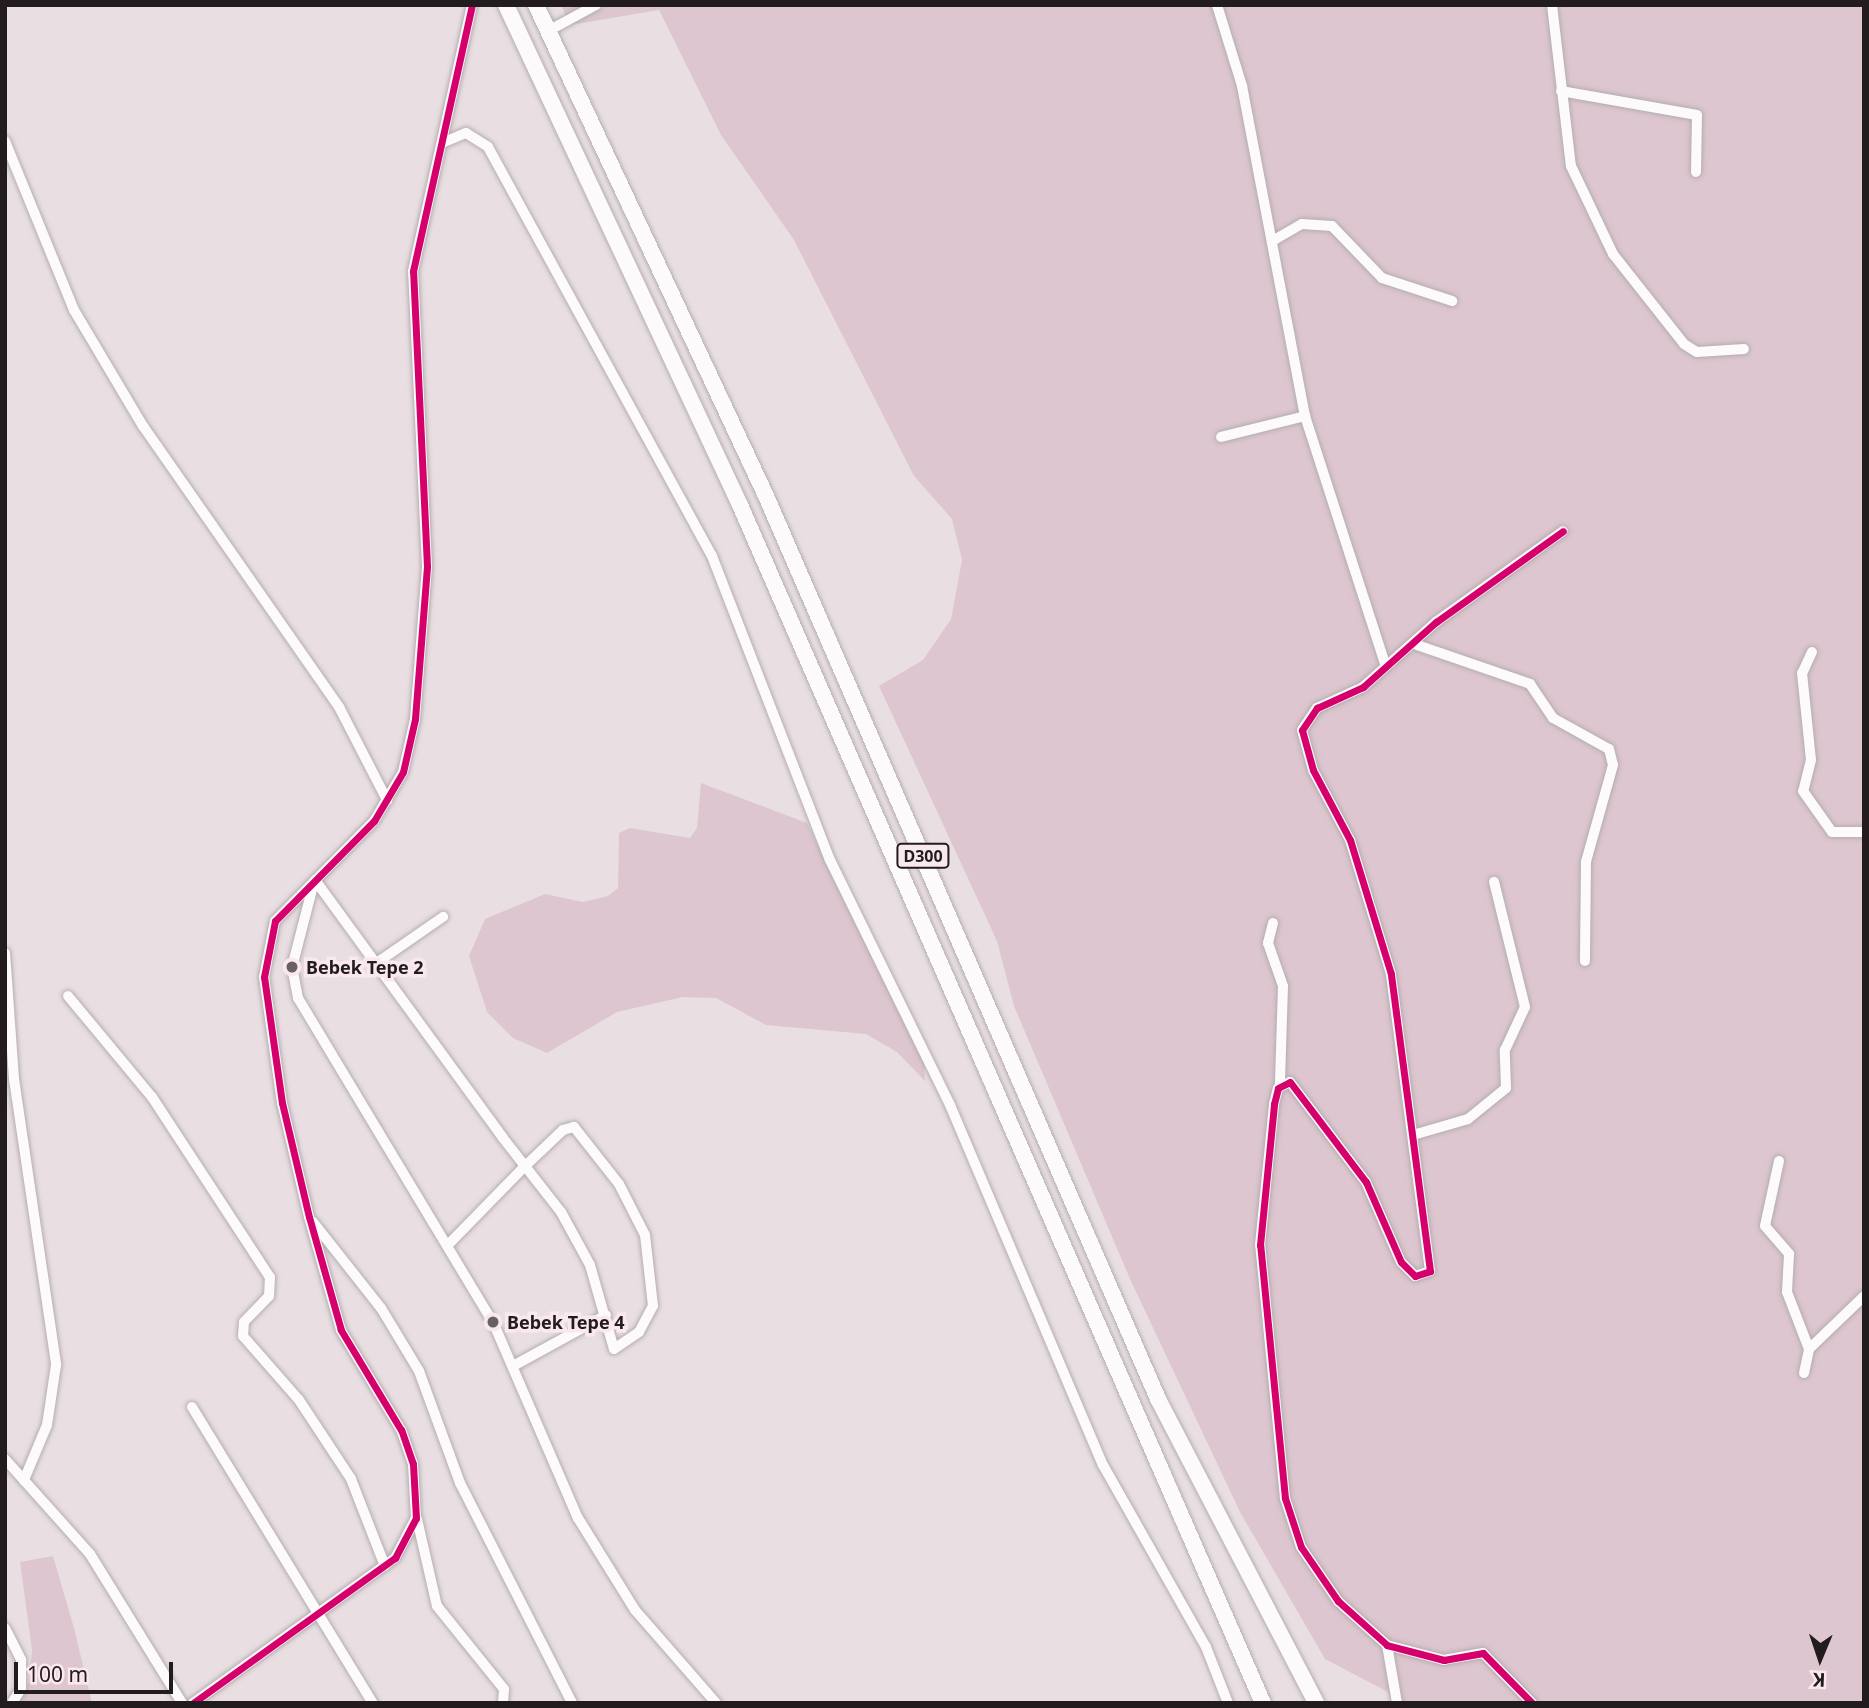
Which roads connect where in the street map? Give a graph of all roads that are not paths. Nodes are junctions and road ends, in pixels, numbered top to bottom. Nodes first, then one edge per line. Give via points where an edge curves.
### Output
1 (472, 5) edge
2 (506, 5) edge
3 (536, 5) edge
4 (596, 5) edge
5 (1217, 5) edge
6 (1552, 5) edge
7 (548, 31) junction
8 (1561, 91) junction
9 (5, 141) edge
10 (442, 143) junction
11 (1696, 172) dead end
12 (1274, 240) junction
13 (1452, 301) dead end
14 (1744, 349) dead end
15 (1305, 416) junction
16 (1221, 437) dead end
17 (1563, 531) dead end
18 (1417, 645) junction
19 (1812, 652) dead end
20 (1385, 663) junction
21 (387, 800) junction
22 (1864, 832) edge
23 (315, 880) junction
24 (1494, 882) dead end
25 (443, 917) dead end
26 (1273, 923) dead end
27 (5, 953) edge
28 (1585, 961) dead end
29 (376, 964) junction
30 (68, 996) dead end
31 (1280, 1084) junction
32 (1413, 1135) junction
33 (1779, 1161) dead end
34 (525, 1166) junction
35 (309, 1217) junction
36 (449, 1244) junction
37 (1864, 1296) edge
38 (606, 1315) junction
39 (1809, 1349) junction
40 (513, 1366) junction
41 (1804, 1373) dead end
42 (192, 1407) dead end
43 (5, 1460) edge
44 (24, 1480) junction
45 (416, 1518) junction
46 (385, 1566) junction
47 (321, 1613) junction
48 (5, 1628) edge
49 (1387, 1645) junction
50 (12, 1703) edge
51 (183, 1703) edge
52 (193, 1703) edge
53 (373, 1703) edge
54 (503, 1703) edge
55 (572, 1703) edge
56 (716, 1703) edge
57 (1228, 1703) edge
58 (1263, 1703) edge
59 (1316, 1703) edge
60 (1397, 1703) edge
61 (1532, 1703) edge

1 - 10 street
2 - 58 highway, D300 via 740,505
3 - 7 highway, D300
4 - 7 street
5 - 12 street via 1242,86
6 - 8 street
7 - 59 highway, D300 via 766,496 1158,1399
8 - 11 street via 1697,115
8 - 14 street via 1571,166 1620,266 1684,344 1697,352
9 - 21 street via 74,310 143,426 332,697
10 - 21 street via 410,309 427,566 423,643 403,772
10 - 57 street via 466,133 488,147 712,556 830,860 950,1105 1103,1465 1206,1647
12 - 13 street via 1302,224 1332,226 1382,278
12 - 15 street
15 - 16 street
15 - 20 street
17 - 18 street via 1436,622
18 - 20 street
18 - 28 street via 1530,684 1553,718 1609,749 1613,765 1586,862
19 - 22 street via 1802,673 1811,760 1803,790 1829,830
20 - 32 street via 1363,687 1313,711 1301,734 1350,841 1386,955
21 - 23 street via 374,821
23 - 29 street
23 - 35 street via 275,921 264,977 282,1103
23 - 36 street via 300,917 292,967 298,998
24 - 32 street via 1525,1007 1505,1050 1506,1088 1468,1119
25 - 29 street
26 - 31 street via 1268,943 1283,986
27 - 44 street via 14,1079 56,1365 47,1425
29 - 34 street
30 - 46 street via 152,1097 270,1277 269,1296 244,1322 243,1336 299,1400 351,1479
31 - 32 street via 1296,1086 1360,1174 1394,1250 1419,1277 1432,1268
31 - 49 street via 1260,1259 1285,1498 1296,1537 1329,1589
33 - 39 street via 1765,1226 1789,1254 1787,1292
34 - 36 street
34 - 38 street via 561,1212 590,1265
34 - 38 street via 573,1127 619,1184 645,1235 653,1306 639,1332 614,1349
35 - 45 street via 341,1330 405,1441 419,1497
35 - 55 street via 381,1308 419,1371 466,1495
36 - 40 street
37 - 39 street
38 - 40 street
39 - 41 street
40 - 56 street via 578,1518 635,1610
42 - 47 street
43 - 44 street
44 - 51 street via 90,1554
45 - 46 street
45 - 54 street via 438,1606 504,1689
46 - 47 street
47 - 52 street
47 - 53 street
48 - 50 street via 21,1660 21,1689
49 - 60 street
49 - 61 street via 1444,1660 1483,1653

